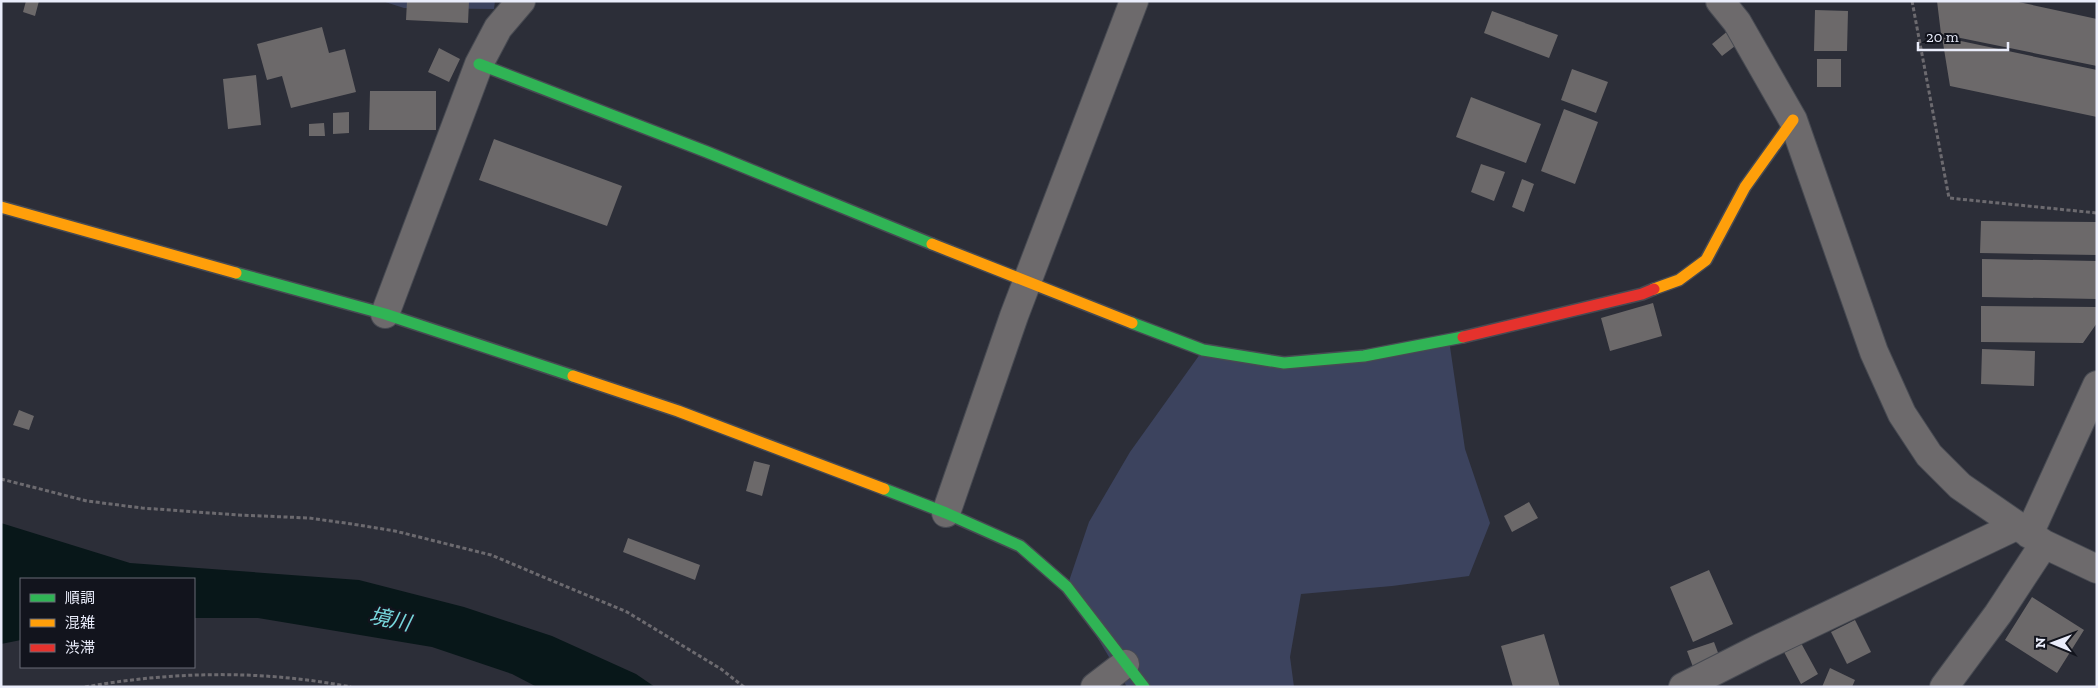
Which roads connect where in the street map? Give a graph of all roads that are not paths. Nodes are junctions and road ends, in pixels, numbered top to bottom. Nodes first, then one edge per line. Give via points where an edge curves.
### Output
1 (521, 1) edge
2 (1134, 1) edge
3 (1720, 1) edge
4 (479, 64) junction
5 (1793, 120) junction
6 (1, 207) edge
7 (1027, 283) junction
8 (385, 314) junction
9 (2097, 385) edge
10 (946, 513) junction
11 (2030, 535) junction
12 (2097, 569) edge
13 (1125, 664) junction
14 (1095, 687) edge
15 (1144, 687) edge
16 (1683, 687) edge
17 (1944, 687) edge

1 - 4 street via 498,28
2 - 7 street
3 - 5 street via 1737,22
4 - 7 street via 708,152
4 - 8 street
5 - 7 street via 1745,187 1706,260 1679,280 1642,294 1449,340 1364,356 1284,363 1203,350
5 - 11 street via 1874,352 1902,414 1929,455 1960,486
6 - 8 street
7 - 10 street
8 - 10 street via 678,411
9 - 11 street
10 - 13 street via 1020,546 1067,587
11 - 12 street
11 - 16 street via 1760,648
11 - 17 street via 1998,614
13 - 14 street
13 - 15 street

